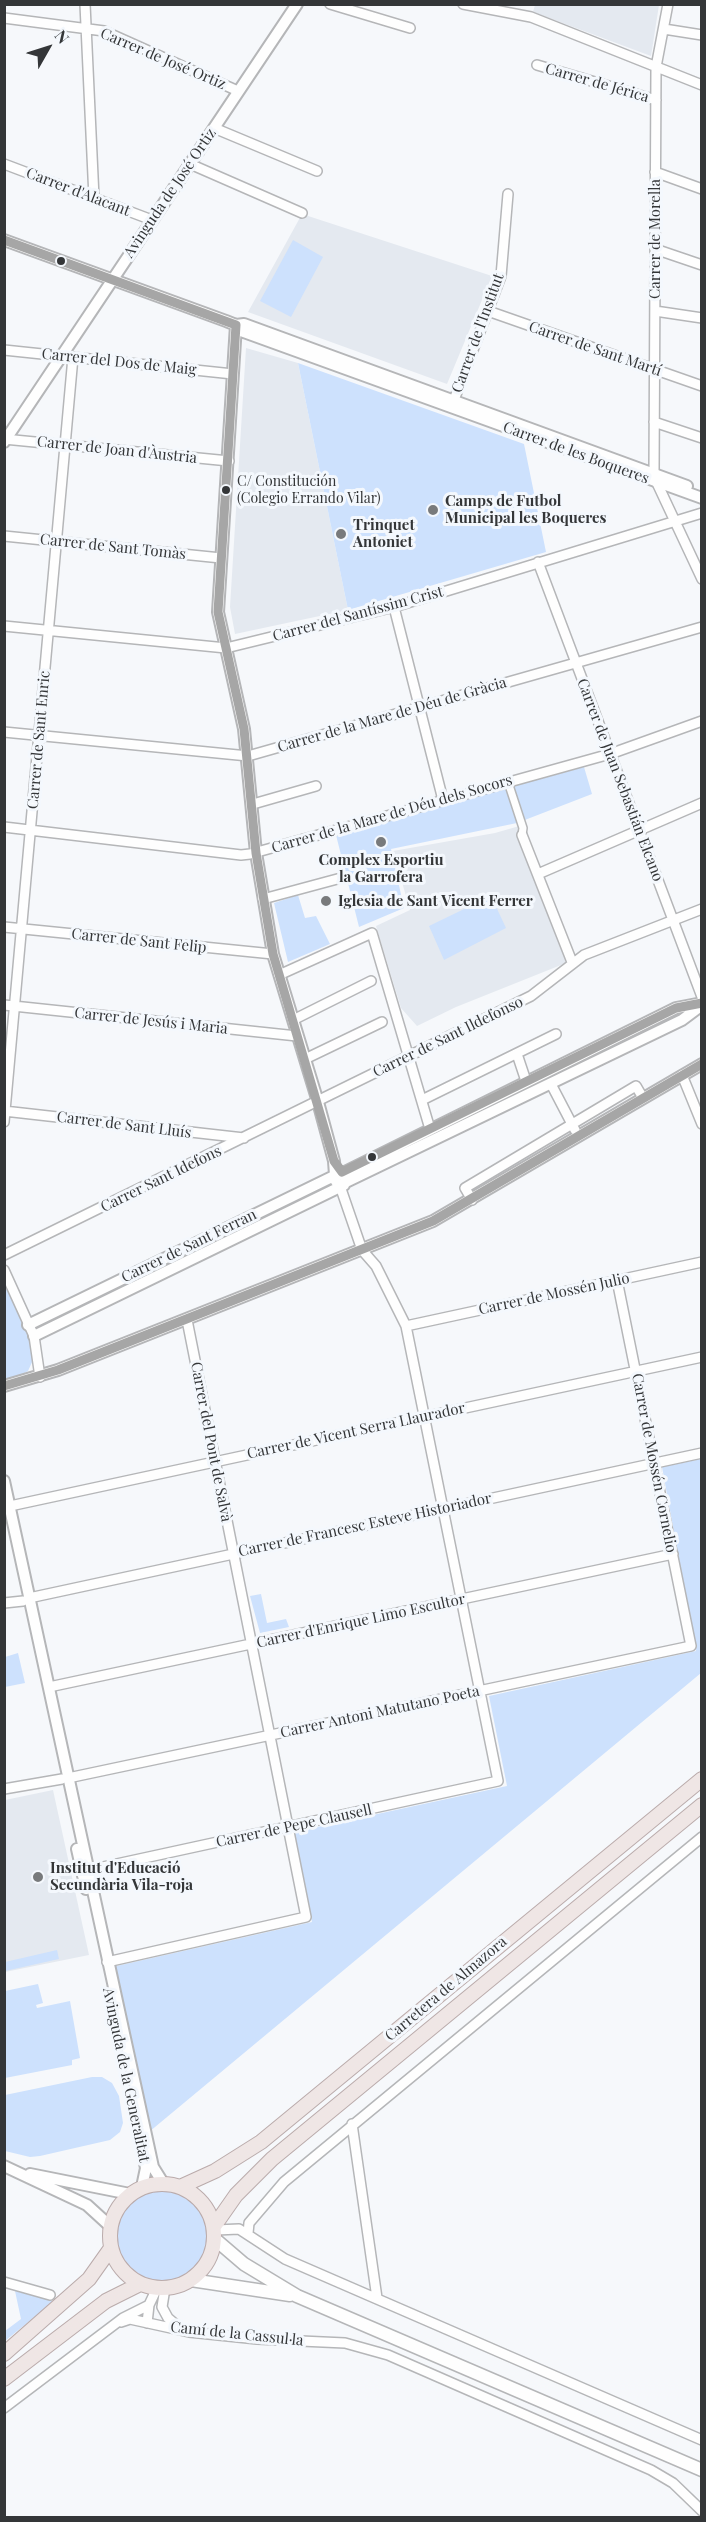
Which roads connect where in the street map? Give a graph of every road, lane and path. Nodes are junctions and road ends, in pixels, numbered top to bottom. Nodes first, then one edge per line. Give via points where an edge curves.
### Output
1 (85, 4) edge
2 (297, 4) edge
3 (330, 4) edge
4 (463, 4) edge
5 (668, 4) edge
6 (4, 18) edge
7 (410, 28) dead end
8 (88, 29) junction
9 (664, 29) junction
10 (702, 35) edge
11 (537, 65) dead end
12 (656, 67) junction
13 (702, 85) edge
14 (238, 91) junction
15 (656, 100) junction
16 (214, 128) junction
17 (4, 164) edge
18 (190, 164) junction
19 (317, 171) dead end
20 (655, 172) junction
21 (702, 189) edge
22 (508, 194) dead end
23 (94, 198) junction
24 (302, 213) dead end
25 (152, 220) junction
26 (4, 240) edge
27 (655, 249) junction
28 (702, 265) edge
29 (113, 278) junction
30 (488, 311) junction
31 (655, 311) junction
32 (702, 318) edge
33 (236, 325) junction
34 (4, 350) edge
35 (67, 357) junction
36 (654, 369) junction
37 (233, 374) junction
38 (702, 386) edge
39 (453, 404) junction
40 (654, 422) junction
41 (702, 438) edge
42 (5, 440) edge
43 (65, 445) junction
44 (229, 461) junction
45 (655, 478) junction
46 (702, 491) edge
47 (702, 498) edge
48 (702, 513) edge
49 (675, 521) junction
50 (4, 536) edge
51 (56, 542) junction
52 (221, 558) junction
53 (538, 562) junction
54 (702, 579) edge
55 (394, 607) junction
56 (4, 626) edge
57 (702, 627) edge
58 (48, 630) junction
59 (226, 648) junction
60 (576, 662) junction
61 (419, 707) junction
62 (702, 721) edge
63 (4, 732) edge
64 (39, 735) junction
65 (610, 754) junction
66 (248, 756) junction
67 (508, 782) junction
68 (316, 786) dead end
69 (443, 800) junction
70 (702, 803) edge
71 (253, 804) junction
72 (4, 827) edge
73 (31, 829) junction
74 (639, 832) junction
75 (522, 836) joint
76 (256, 853) junction
77 (538, 874) junction
78 (341, 878) dead end
79 (263, 899) junction
80 (702, 909) edge
81 (672, 919) junction
82 (4, 927) edge
83 (22, 929) junction
84 (273, 954) junction
85 (572, 962) junction
86 (279, 975) junction
87 (384, 975) junction
88 (371, 981) joint
89 (702, 997) edge
90 (702, 1004) edge
91 (4, 1005) edge
92 (15, 1006) junction
93 (396, 1015) junction
94 (293, 1020) junction
95 (382, 1022) joint
96 (556, 1034) dead end
97 (297, 1036) junction
98 (517, 1054) junction
99 (409, 1057) junction
100 (305, 1059) junction
101 (702, 1064) edge
102 (682, 1075) junction
103 (526, 1081) junction
104 (551, 1084) junction
105 (531, 1094) junction
106 (643, 1098) junction
107 (422, 1100) junction
108 (318, 1102) junction
109 (5, 1111) edge
110 (4, 1122) edge
111 (702, 1124) edge
112 (572, 1125) junction
113 (430, 1129) junction
114 (579, 1137) junction
115 (244, 1138) junction
116 (434, 1141) junction
117 (341, 1181) junction
118 (472, 1200) junction
119 (362, 1250) junction
120 (4, 1255) edge
121 (702, 1262) edge
122 (4, 1270) edge
123 (617, 1280) junction
124 (44, 1317) junction
125 (187, 1320) junction
126 (28, 1325) junction
127 (406, 1326) junction
128 (49, 1329) junction
129 (34, 1336) junction
130 (702, 1356) edge
131 (635, 1371) junction
132 (40, 1377) junction
133 (4, 1386) edge
134 (425, 1416) junction
135 (702, 1453) edge
136 (215, 1461) junction
137 (654, 1463) junction
138 (4, 1481) edge
139 (444, 1508) junction
140 (6, 1509) edge
141 (234, 1554) junction
142 (673, 1554) junction
143 (26, 1599) junction
144 (462, 1599) junction
145 (4, 1603) edge
146 (252, 1644) junction
147 (691, 1646) joint
148 (46, 1688) junction
149 (480, 1691) junction
150 (270, 1736) junction
151 (65, 1779) junction
152 (702, 1779) edge
153 (4, 1789) edge
154 (702, 1805) edge
155 (288, 1827) junction
156 (702, 1837) edge
157 (86, 1871) junction
158 (104, 1962) junction
159 (352, 2124) junction
160 (9, 2168) edge
161 (163, 2183) junction
162 (183, 2186) junction
163 (136, 2190) junction
164 (110, 2226) junction
165 (216, 2232) junction
166 (248, 2233) junction
167 (111, 2248) junction
168 (191, 2280) junction
169 (4, 2282) edge
170 (140, 2284) junction
171 (161, 2288) junction
172 (50, 2295) dead end
173 (297, 2296) junction
174 (377, 2298) junction
175 (149, 2305) junction
176 (162, 2307) junction
177 (125, 2320) junction
178 (151, 2324) junction
179 (183, 2330) junction
180 (4, 2354) edge
181 (4, 2379) edge
182 (4, 2408) edge
183 (702, 2440) edge
184 (702, 2470) edge
185 (702, 2511) edge

1 - 8 street
2 - 14 street, Avinguda de José Ortiz
3 - 7 street
4 - 12 street via 531,17
5 - 9 street, Carrer de Morella
6 - 8 street, Carrer de José Ortiz
8 - 14 street, Carrer de José Ortiz via 104,31
8 - 23 street
9 - 10 street
9 - 12 street, Carrer de Morella
11 - 15 street, Carrer de Jérica
12 - 13 street
12 - 15 street, Carrer de Morella
14 - 16 street, Avinguda de José Ortiz
15 - 20 street, Carrer de Morella
16 - 18 street, Avinguda de José Ortiz
16 - 19 street
17 - 23 street, Carrer d'Alacant
18 - 24 street
18 - 25 street, Avinguda de José Ortiz
20 - 21 street
20 - 27 street, Carrer de Morella
22 - 30 street, Carrer de l'Institut via 501,276
23 - 25 street, Carrer d'Alacant
25 - 29 street, Avinguda de José Ortiz
26 - 29 street, Carrer de les Boqueres
27 - 28 street
27 - 31 street, Carrer de Morella
29 - 33 street, Carrer de les Boqueres
29 - 35 street, Avinguda de José Ortiz
30 - 36 street, Carrer de Sant Martí
30 - 39 street, Carrer de l'Institut
31 - 32 street
31 - 36 street, Carrer de Morella
33 - 37 street
33 - 39 street, Carrer de les Boqueres via 244,324
34 - 35 street, Carrer del Dos de Maig
35 - 37 street, Carrer del Dos de Maig
35 - 42 street, Avinguda de José Ortiz
35 - 43 street, Carrer de Sant Enric
36 - 38 street, Carrer de Sant Martí
36 - 40 street, Carrer de Morella
37 - 44 street
39 - 45 street, Carrer de les Boqueres
40 - 41 street
40 - 45 street, Carrer de Morella
42 - 43 street, Carrer de Joan d'Àustria
43 - 44 street, Carrer de Joan d'Àustria
43 - 51 street, Carrer de Sant Enric
44 - 52 street
45 - 46 street, Carrer de les Boqueres
45 - 47 street, Carrer de les Boqueres
45 - 49 street
48 - 49 street, Carrer del Santíssim Crist
49 - 53 street, Carrer del Santíssim Crist
49 - 54 street
50 - 51 street, Carrer de Sant Tomàs
51 - 52 street, Carrer de Sant Tomàs
51 - 58 street, Carrer de Sant Enric
52 - 59 street via 218,612
53 - 55 street, Carrer del Santíssim Crist
53 - 60 street, Carrer de Juan Sebastián Elcano
55 - 59 street, Carrer del Santíssim Crist
55 - 61 street
56 - 58 street, Carrer del Santíssim Crist
57 - 60 street, Carrer de la Mare de Déu de Gràcia
58 - 59 street, Carrer del Santíssim Crist
58 - 64 street, Carrer de Sant Enric
59 - 66 street
60 - 61 street, Carrer de la Mare de Déu de Gràcia
60 - 65 street, Carrer de Juan Sebastián Elcano
61 - 66 street, Carrer de la Mare de Déu de Gràcia
61 - 69 street
62 - 65 street, Carrer de la Mare de Déu dels Socors
63 - 64 street, Carrer de la Mare de Déu de Gràcia
64 - 66 street, Carrer de la Mare de Déu de Gràcia
64 - 73 street, Carrer de Sant Enric
65 - 67 street, Carrer de la Mare de Déu dels Socors
65 - 74 street, Carrer de Juan Sebastián Elcano
66 - 71 street
67 - 69 street, Carrer de la Mare de Déu dels Socors
67 - 75 street
68 - 71 street
69 - 76 street, Carrer de la Mare de Déu dels Socors
70 - 74 street
71 - 76 street
72 - 73 street, Carrer de la Mare de Déu dels Socors
73 - 76 street, Carrer de la Mare de Déu dels Socors via 241,855
73 - 83 street, Carrer de Sant Enric
74 - 77 street
74 - 81 street, Carrer de Juan Sebastián Elcano
75 - 77 street
76 - 79 street
77 - 85 street
78 - 79 street
79 - 84 street
80 - 81 street, Carrer de Sant Ildefonso
81 - 85 street, Carrer de Sant Ildefonso
81 - 89 street, Carrer de Juan Sebastián Elcano
82 - 83 street, Carrer de Sant Felip
83 - 84 street, Carrer de Sant Felip
83 - 92 street, Carrer de Sant Enric
84 - 86 street
85 - 99 street, Carrer de Sant Ildefonso via 531,996
86 - 87 street via 372,933
86 - 94 street
87 - 88 street
87 - 93 street
88 - 94 street
90 - 103 street, Carrer de Sant Ferran via 676,1008
90 - 104 street, Carrer de Sant Ferran via 682,1020
91 - 92 street, Carrer de Jesús i Maria
92 - 97 street, Carrer de Jesús i Maria
92 - 109 street, Carrer de Sant Enric
93 - 95 street
93 - 99 street
94 - 97 street
95 - 100 street
96 - 98 street
97 - 100 street
98 - 103 street
98 - 107 street
99 - 107 street
99 - 108 street, Carrer de Sant Ildefonso
100 - 108 street
101 - 102 street
102 - 106 street
102 - 111 street
103 - 105 street
103 - 113 street, Carrer de Sant Ferran
104 - 105 street, Carrer de Sant Ferran
104 - 112 street
105 - 116 street, Carrer de Sant Ferran
106 - 112 street via 636,1086
106 - 114 street
107 - 113 street
108 - 115 street, Carrer Sant Idefons
108 - 117 street
109 - 110 street, Carrer de Sant Enric
109 - 115 street, Carrer de Sant Lluís
112 - 114 street
112 - 118 street via 465,1188
113 - 116 street
113 - 117 street, Carrer de Sant Ferran
114 - 118 street
115 - 120 street, Carrer Sant Idefons
116 - 117 street, Carrer de Sant Ferran
117 - 119 street
117 - 124 street, Carrer de Sant Ferran
117 - 128 street, Carrer de Sant Ferran
118 - 119 street
119 - 125 street
119 - 127 street via 376,1266
121 - 123 street, Carrer de Mossén Julio
122 - 126 street
123 - 127 street, Carrer de Mossén Julio
123 - 131 street, Carrer de Mossén Cornelio
124 - 126 street, Carrer de Sant Ferran
124 - 128 street
125 - 132 street
125 - 136 street, Carrer del Pont de Salvà
126 - 129 street
127 - 134 street
128 - 129 street, Carrer de Sant Ferran
129 - 132 street
130 - 131 street, Carrer de Vicent Serra Llaurador
131 - 134 street, Carrer de Vicent Serra Llaurador
131 - 137 street, Carrer de Mossén Cornelio
132 - 133 street
134 - 136 street, Carrer de Vicent Serra Llaurador
134 - 139 street
135 - 137 street, Carrer de Francesc Esteve Historiador
136 - 140 street, Carrer de Vicent Serra Llaurador
136 - 141 street, Carrer del Pont de Salvà
137 - 139 street, Carrer de Francesc Esteve Historiador
137 - 142 street, Carrer de Mossén Cornelio
138 - 140 street, Avinguda de la Generalitat
139 - 141 street, Carrer de Francesc Esteve Historiador
139 - 144 street
140 - 143 street, Avinguda de la Generalitat
141 - 143 street, Carrer de Francesc Esteve Historiador
141 - 146 street, Carrer del Pont de Salvà
142 - 144 street, Carrer d'Enrique Limo Escultor
142 - 147 street, Carrer de Mossén Cornelio
143 - 145 street, Carrer de Francesc Esteve Historiador
143 - 148 street, Avinguda de la Generalitat
144 - 146 street, Carrer d'Enrique Limo Escultor
144 - 149 street
146 - 148 street, Carrer d'Enrique Limo Escultor
146 - 150 street, Carrer del Pont de Salvà
147 - 149 street, Carrer Antoni Matutano Poeta
148 - 151 street, Avinguda de la Generalitat
149 - 150 street, Carrer Antoni Matutano Poeta
149 - 155 street, Carrer de Pepe Clausell via 498,1781
150 - 151 street, Carrer Antoni Matutano Poeta
150 - 155 street, Carrer del Pont de Salvà
151 - 153 street, Carrer Antoni Matutano Poeta
151 - 157 street, Avinguda de la Generalitat
152 - 162 main road, Carretera de Almazora via 261,2142
154 - 165 main road, Carretera de Almazora via 272,2158 236,2195
155 - 157 street, Carrer de Pepe Clausell
155 - 158 street, Carrer del Pont de Salvà via 306,1917
156 - 159 street
157 - 158 street, Avinguda de la Generalitat
158 - 161 street, Avinguda de la Generalitat via 153,2167
158 - 163 street, Avinguda de la Generalitat via 146,2168
159 - 166 street via 284,2182 249,2223
159 - 174 street
160 - 163 street
160 - 164 street via 87,2205
161 - 162 main road
161 - 163 main road
162 - 165 main road via 203,2201
163 - 164 main road via 117,2208
164 - 167 main road
165 - 166 street via 239,2229
165 - 168 main road via 204,2270
165 - 173 main road via 244,2264
166 - 174 street via 285,2259
167 - 170 main road via 121,2269
167 - 180 main road via 89,2279
168 - 171 main road
168 - 173 main road
169 - 172 street
170 - 171 main road
170 - 181 main road via 106,2301
171 - 175 street
171 - 176 street
173 - 184 main road
174 - 183 street
175 - 177 street
175 - 178 street
176 - 178 street
176 - 179 street
177 - 178 street, Camí de la Cassul·la
177 - 182 street
178 - 179 street, Camí de la Cassul·la
179 - 185 street, Camí de la Cassul·la via 257,2339 345,2343 388,2355 651,2470 673,2483

